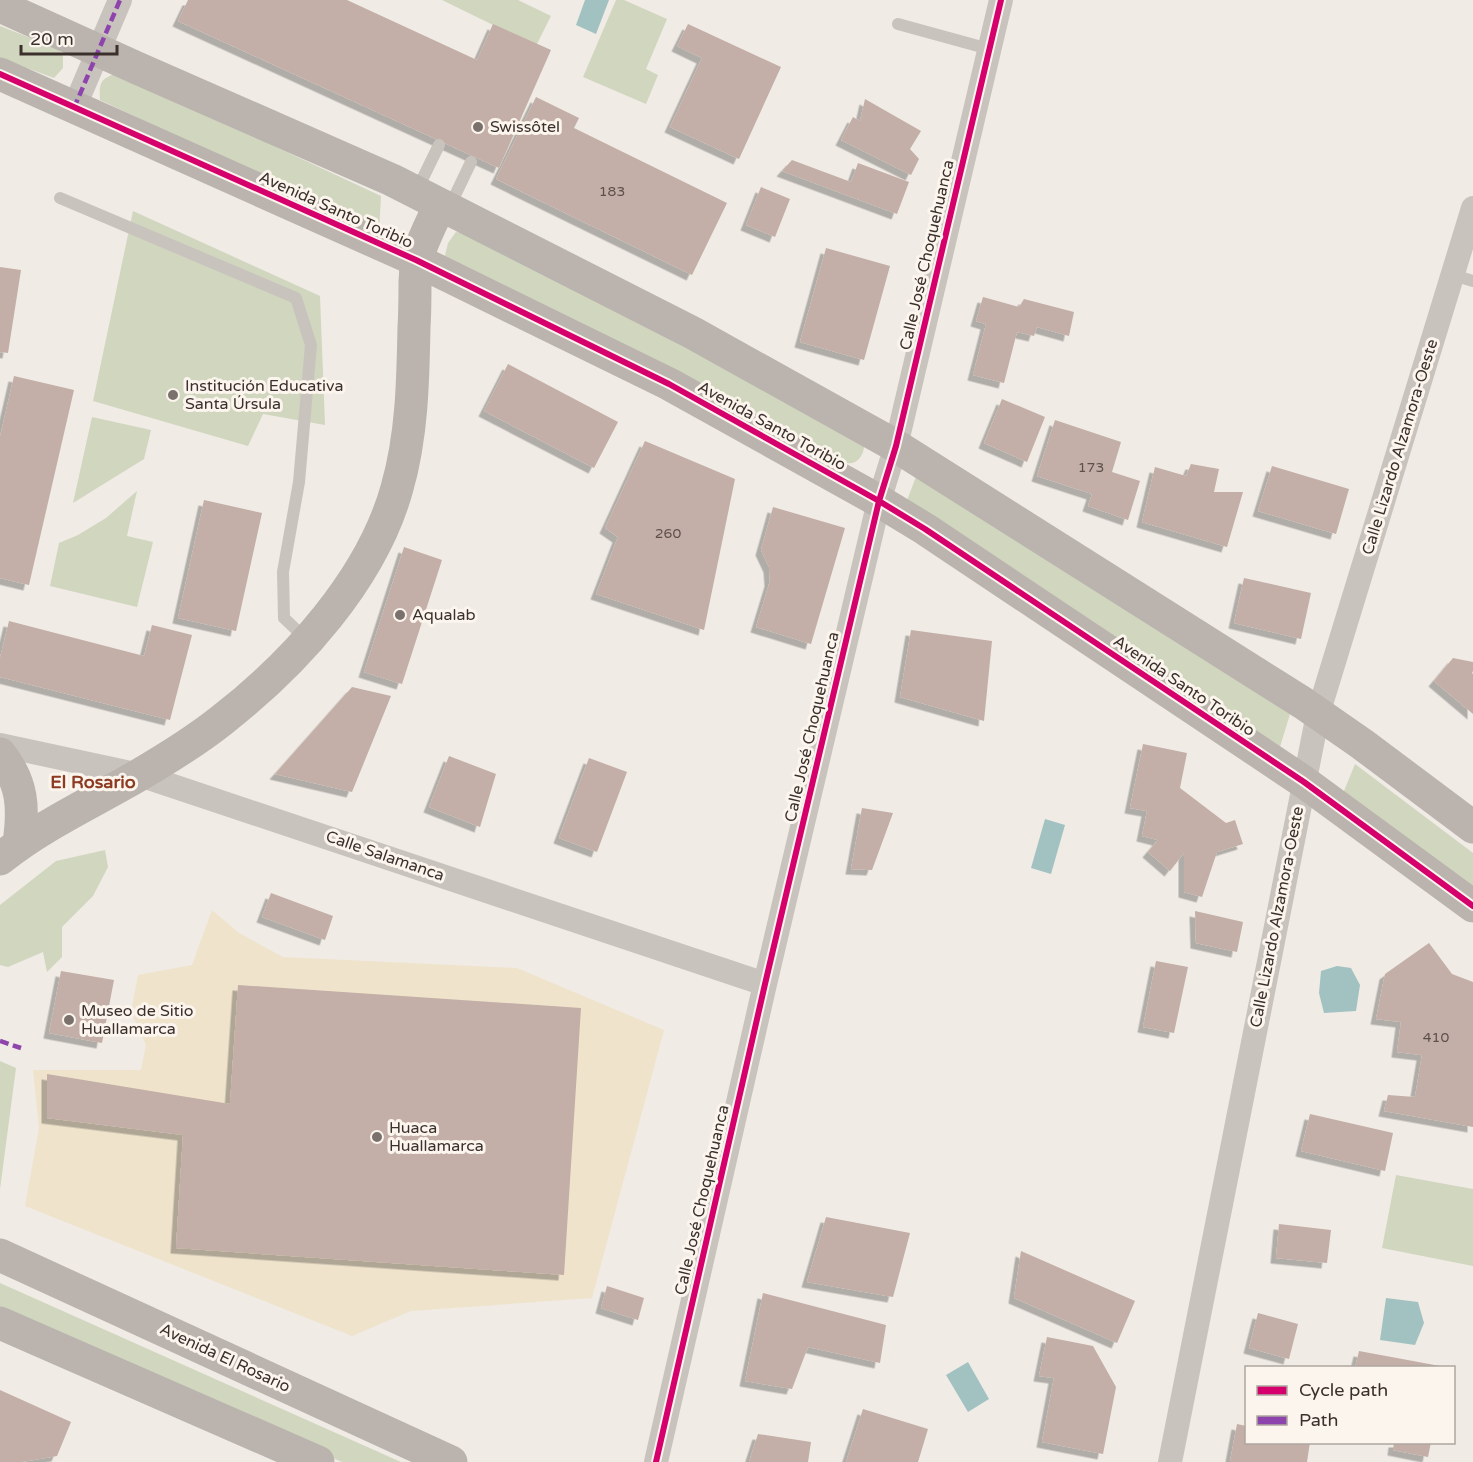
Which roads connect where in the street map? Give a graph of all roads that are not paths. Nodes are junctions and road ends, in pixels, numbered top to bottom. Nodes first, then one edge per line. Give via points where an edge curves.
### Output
1 (120, 0) edge
2 (1001, 0) edge
3 (0, 6) edge
4 (898, 24) dead end
5 (990, 49) junction
6 (98, 51) junction
7 (0, 74) edge
8 (74, 108) junction
9 (439, 145) dead end
10 (471, 162) dead end
11 (60, 198) dead end
12 (435, 202) junction
13 (1473, 208) edge
14 (416, 260) junction
15 (1463, 278) edge
16 (896, 446) junction
17 (879, 501) junction
18 (308, 640) junction
19 (1318, 714) junction
20 (0, 745) edge
21 (0, 754) edge
22 (140, 774) junction
23 (1304, 782) junction
24 (1473, 827) edge
25 (10, 851) edge
26 (1473, 906) edge
27 (765, 984) junction
28 (0, 1254) edge
29 (0, 1323) edge
30 (318, 1462) edge
31 (451, 1462) edge
32 (656, 1462) edge
33 (1170, 1462) edge

1 - 6 street
2 - 5 street, Calle José Choquehuanca
3 - 6 street
4 - 5 lane
5 - 16 street, Calle José Choquehuanca
6 - 8 street
6 - 12 street
7 - 8 street, Avenida Santo Toribio
8 - 14 street, Avenida Santo Toribio
9 - 12 lane
10 - 12 lane
11 - 18 lane via 296,298 311,345 299,482 283,572 284,618
12 - 14 street
12 - 16 street via 693,333
13 - 15 street, Calle Lizardo Alzamora-Oeste
14 - 17 street, Avenida Santo Toribio via 669,384
14 - 18 street via 411,407 397,489 374,546 354,580
15 - 19 street, Calle Lizardo Alzamora-Oeste
16 - 17 street, Calle José Choquehuanca
16 - 19 street
17 - 23 street, Avenida Santo Toribio
17 - 27 street, Calle José Choquehuanca
18 - 22 street via 220,722
19 - 23 street, Calle Lizardo Alzamora-Oeste
19 - 24 street
20 - 22 street, Calle Salamanca
21 - 25 street via 19,787 22,814
22 - 25 street
22 - 27 street, Calle Salamanca
23 - 26 street, Avenida Santo Toribio
23 - 33 street, Calle Lizardo Alzamora-Oeste
27 - 32 street, Calle José Choquehuanca
28 - 31 street, Avenida El Rosario
29 - 30 street

